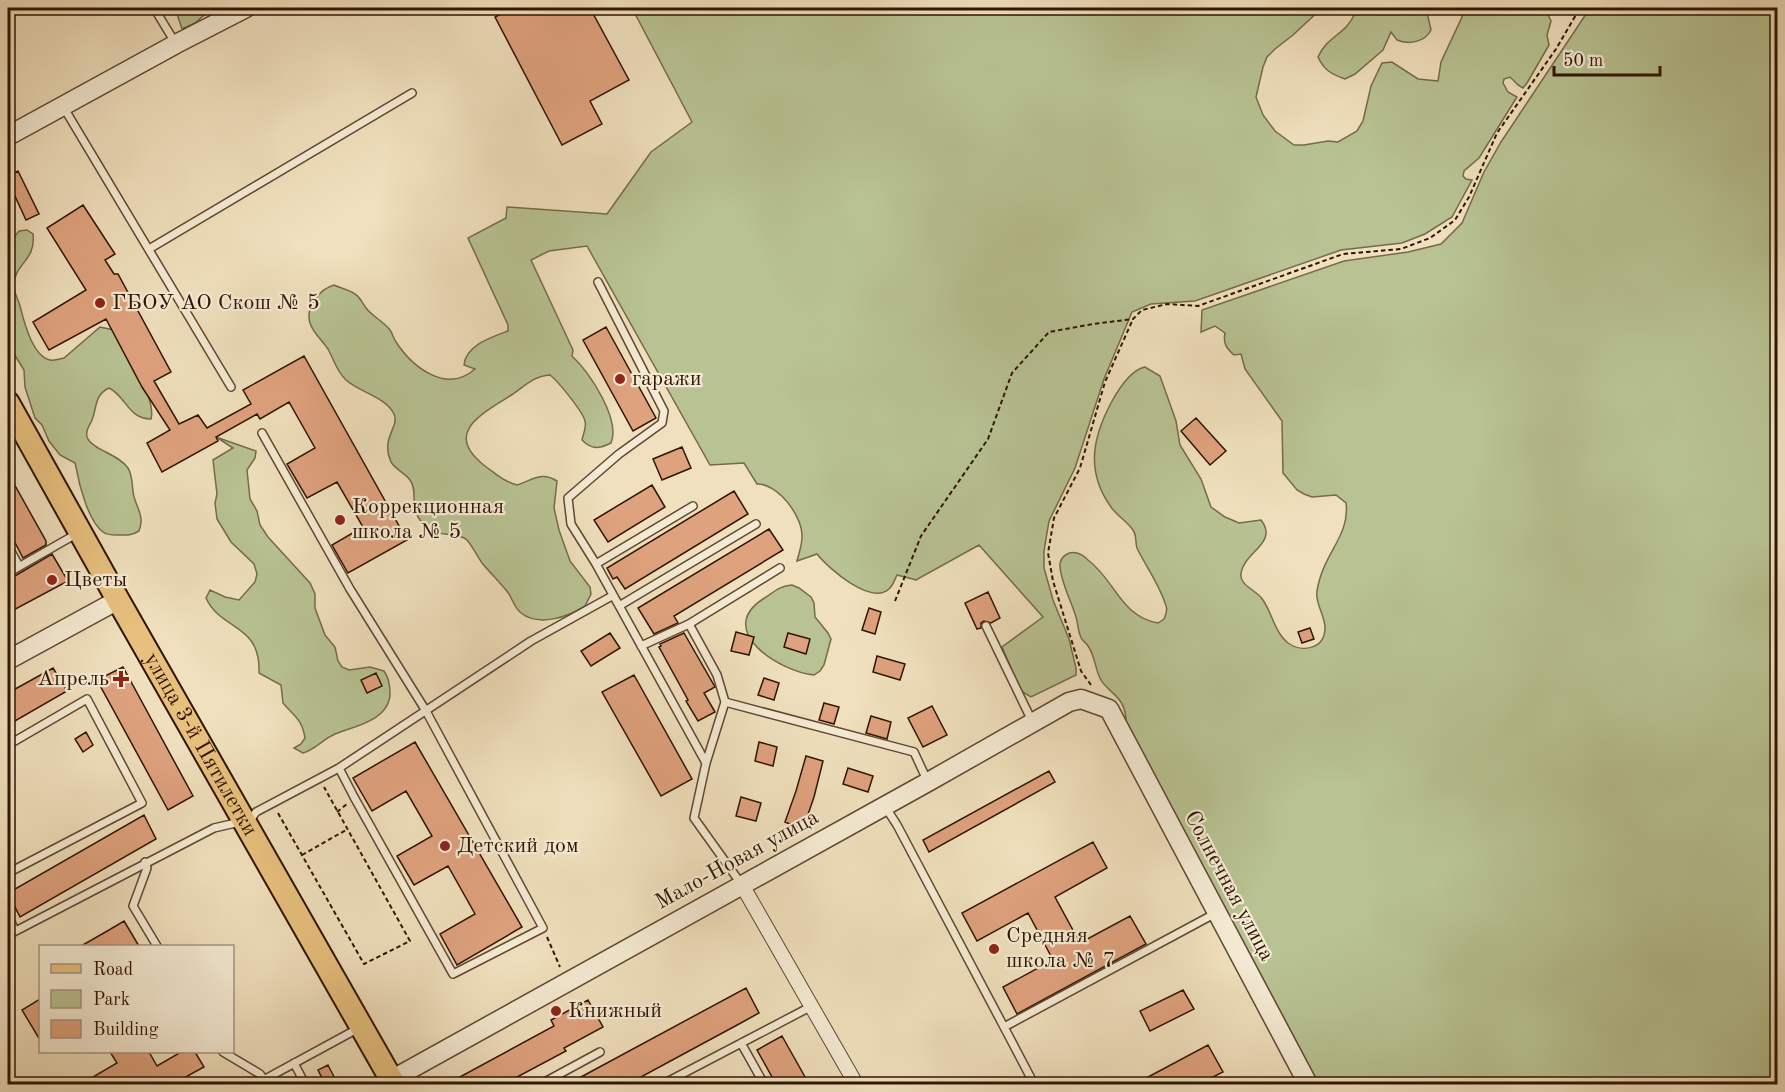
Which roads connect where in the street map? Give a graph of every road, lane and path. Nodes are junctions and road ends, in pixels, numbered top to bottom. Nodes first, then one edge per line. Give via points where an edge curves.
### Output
1 (154, 8) edge
2 (246, 8) edge
3 (1580, 8) edge
4 (176, 44) junction
5 (412, 93) dead end
6 (63, 107) junction
7 (8, 136) edge
8 (148, 249) junction
9 (598, 282) dead end
10 (1132, 319) junction
11 (231, 387) dead end
12 (8, 403) edge
13 (262, 433) dead end
14 (693, 506) dead end
15 (756, 524) dead end
16 (80, 532) junction
17 (8, 546) edge
18 (596, 564) junction
19 (19, 566) junction
20 (780, 567) dead end
21 (8, 573) edge
22 (612, 596) junction
23 (118, 600) junction
24 (895, 601) dead end
25 (619, 606) junction
26 (689, 624) junction
27 (986, 626) dead end
28 (641, 646) junction
29 (8, 660) edge
30 (725, 702) junction
31 (1109, 709) junction
32 (426, 711) junction
33 (1033, 723) junction
34 (8, 745) edge
35 (706, 764) junction
36 (339, 768) junction
37 (319, 779) dead end
38 (928, 782) junction
39 (273, 805) dead end
40 (884, 805) junction
41 (245, 824) junction
42 (347, 830) junction
43 (302, 855) junction
44 (145, 862) junction
45 (8, 873) edge
46 (742, 885) junction
47 (1216, 913) junction
48 (8, 915) edge
49 (543, 928) junction
50 (15, 931) junction
51 (8, 935) edge
52 (156, 945) edge
53 (561, 970) dead end
54 (812, 1005) junction
55 (361, 1027) junction
56 (1004, 1027) junction
57 (741, 1043) junction
58 (600, 1052) dead end
59 (225, 1053) edge
60 (294, 1064) junction
61 (264, 1080) junction
62 (393, 1082) edge
63 (256, 1084) edge
64 (305, 1084) edge
65 (545, 1084) edge
66 (663, 1084) edge
67 (764, 1084) edge
68 (856, 1084) edge
69 (1034, 1084) edge
70 (1308, 1084) edge

1 - 4 lane
2 - 4 street
3 - 10 path via 1497,133 1455,220 1430,238 1401,249 1343,254 1198,306 1167,304 1142,310
4 - 6 street
5 - 8 lane
6 - 7 street
6 - 8 lane
8 - 11 lane
9 - 18 lane via 664,411 662,423 568,498 571,524
10 - 24 path via 1049,332 1012,373 988,439 921,536
10 - 31 path via 1105,382 1080,468 1054,518 1048,553 1081,671
12 - 16 main road, улица 3-й Пятилетки
13 - 32 lane via 350,589
14 - 18 lane
15 - 25 lane
16 - 19 lane
16 - 23 main road, улица 3-й Пятилетки
17 - 19 lane
18 - 22 lane
19 - 21 lane
20 - 26 lane
22 - 25 lane
22 - 32 lane via 531,640
23 - 29 street
23 - 41 main road, улица 3-й Пятилетки
25 - 28 lane
26 - 28 lane
26 - 30 lane via 717,675
27 - 33 lane
28 - 35 lane
30 - 35 lane
30 - 38 lane via 914,752
31 - 33 street, Мало-Новая улица via 1073,700
31 - 47 street, Солнечная улица
32 - 36 lane
32 - 49 lane
33 - 38 street, Мало-Новая улица
34 - 45 lane via 87,699 142,803
35 - 46 lane via 694,818
36 - 41 lane via 256,812
36 - 49 lane via 453,974
37 - 42 path
38 - 40 street, Мало-Новая улица
39 - 43 path
40 - 46 street, Мало-Новая улица
40 - 56 lane
41 - 44 lane via 214,828
41 - 55 main road, улица 3-й Пятилетки
42 - 43 path
42 - 43 path via 410,941 364,964
44 - 50 lane
44 - 52 lane via 147,868 133,906
46 - 54 street
46 - 62 street, Мало-Новая улица
47 - 56 lane
47 - 70 street, Солнечная улица
48 - 50 lane
49 - 53 path
50 - 51 lane
54 - 57 lane
54 - 68 street
55 - 60 lane
55 - 62 main road, улица 3-й Пятилетки
56 - 69 lane
57 - 66 lane
57 - 67 lane
58 - 65 lane
59 - 61 lane
60 - 61 lane
60 - 64 lane
61 - 63 lane

